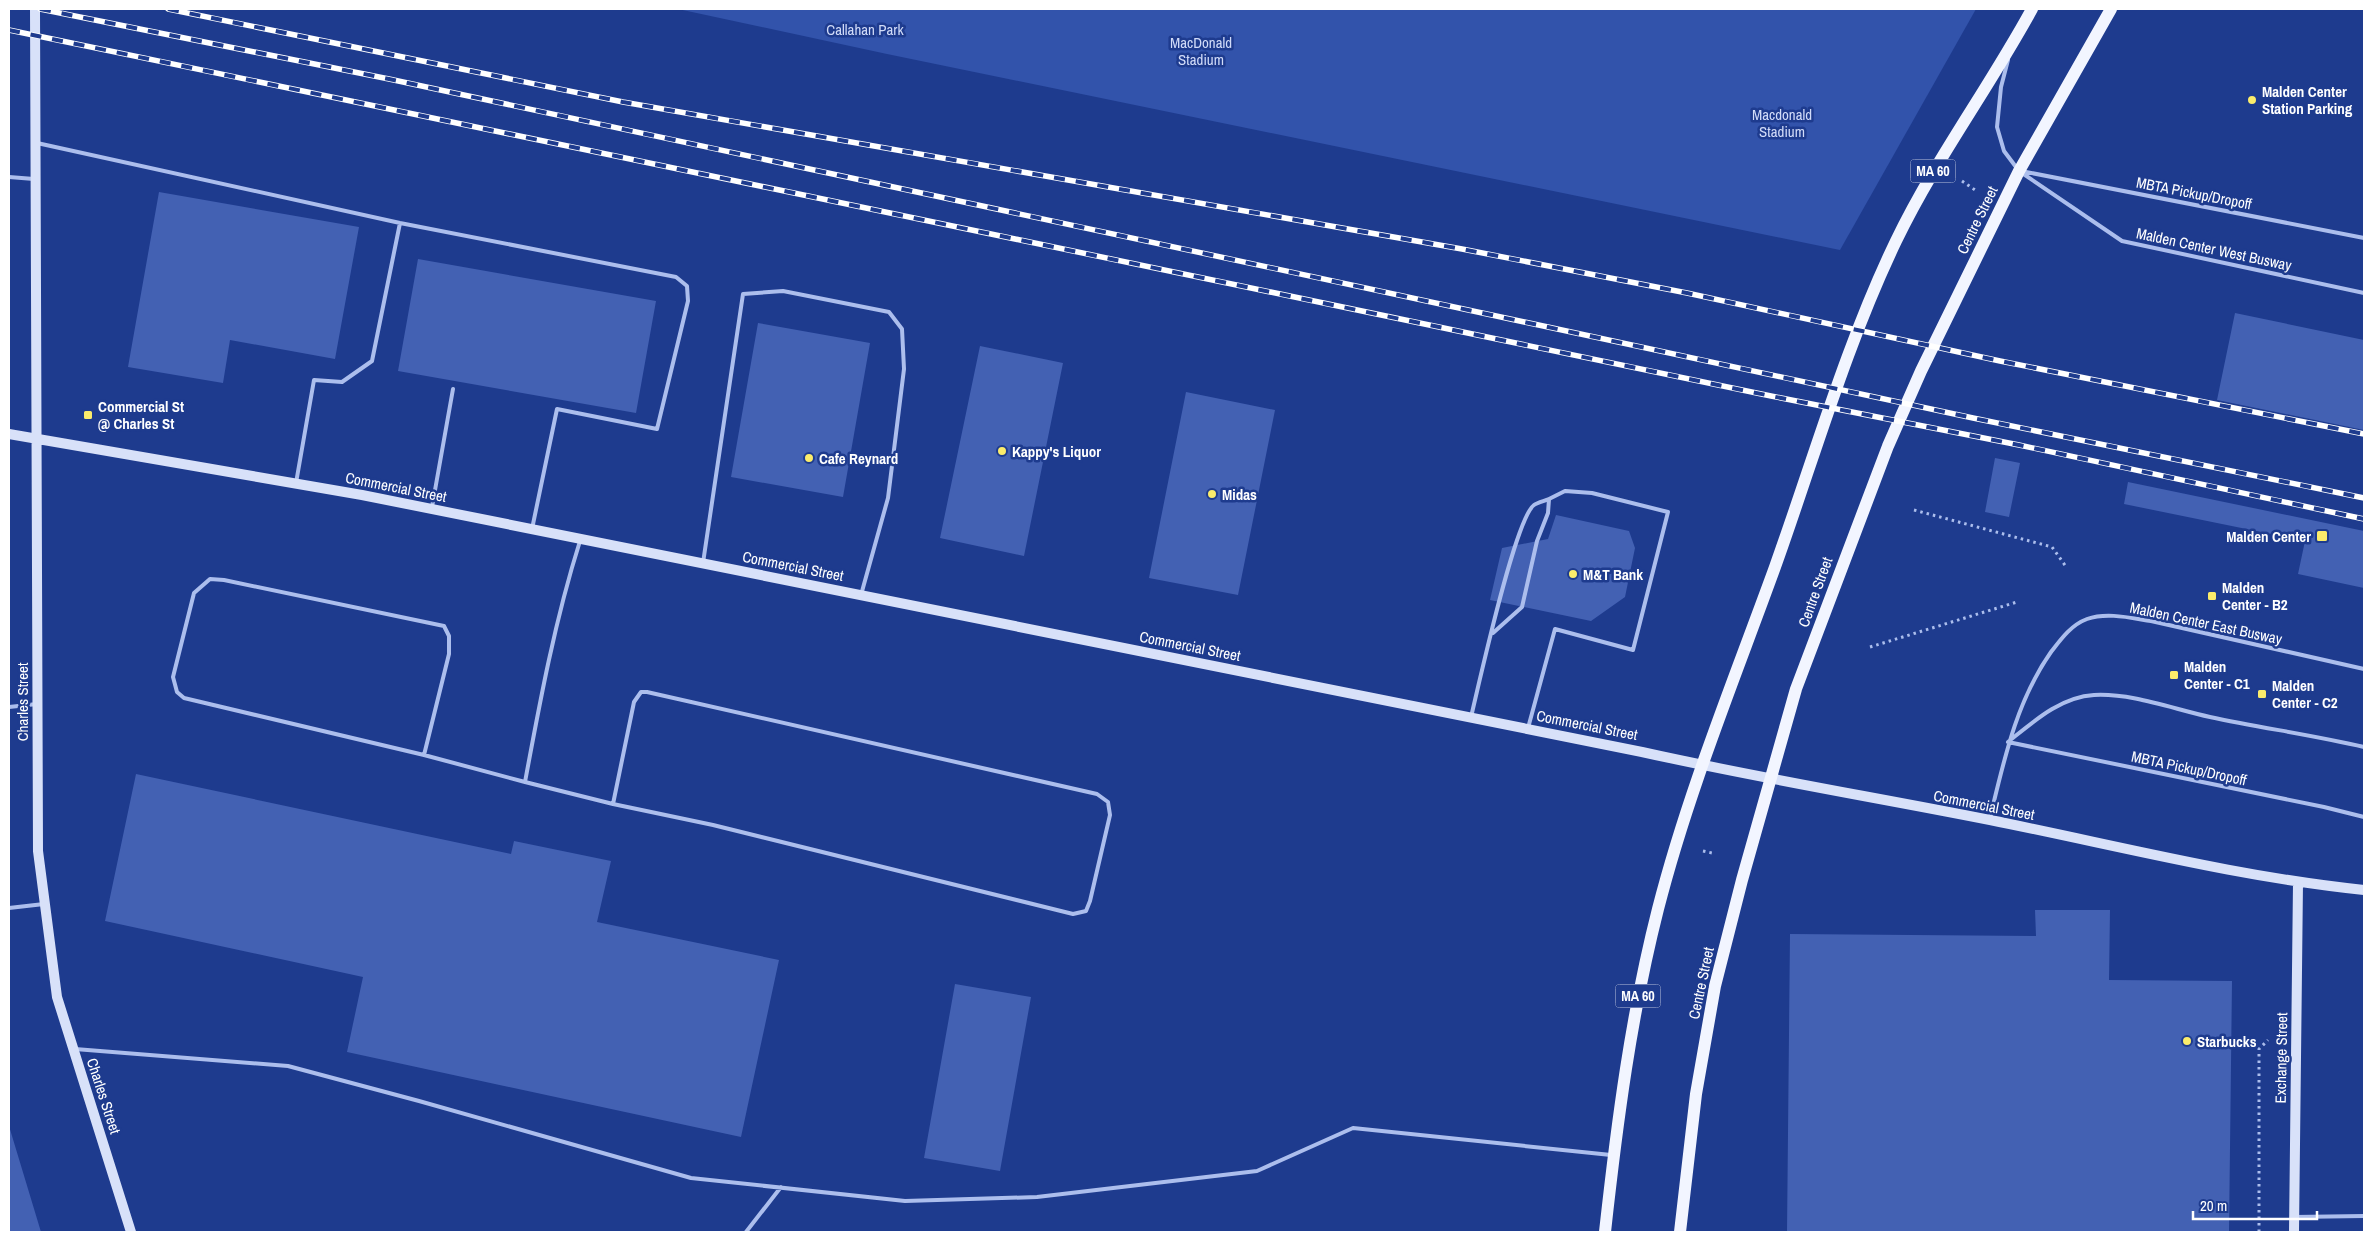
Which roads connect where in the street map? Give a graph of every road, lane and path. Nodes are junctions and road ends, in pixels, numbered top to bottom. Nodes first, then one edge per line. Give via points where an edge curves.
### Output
1 (35, 9) edge
2 (2032, 9) edge
3 (2111, 9) edge
4 (2012, 45) junction
5 (35, 143) junction
6 (2019, 171) junction
7 (9, 177) edge
8 (34, 178) junction
9 (1962, 181) dead end
10 (1984, 197) dead end
11 (400, 223) junction
12 (2364, 238) edge
13 (2364, 293) edge
14 (453, 389) dead end
15 (9, 434) edge
16 (35, 440) junction
17 (296, 484) junction
18 (1549, 500) junction
19 (432, 509) junction
20 (1914, 510) dead end
21 (532, 529) junction
22 (581, 539) junction
23 (704, 563) junction
24 (2067, 568) dead end
25 (861, 595) junction
26 (2017, 602) dead end
27 (1493, 633) junction
28 (1870, 647) dead end
29 (2364, 669) edge
30 (37, 704) junction
31 (9, 707) edge
32 (1471, 718) junction
33 (1528, 729) junction
34 (2008, 742) junction
35 (2364, 747) edge
36 (424, 755) junction
37 (1701, 766) junction
38 (1771, 780) junction
39 (526, 782) junction
40 (613, 804) junction
41 (2364, 818) edge
42 (1989, 820) junction
43 (1702, 851) dead end
44 (1712, 853) dead end
45 (2298, 883) junction
46 (2364, 890) edge
47 (45, 904) junction
48 (9, 908) edge
49 (2296, 1010) junction
50 (73, 1049) junction
51 (1613, 1155) junction
52 (781, 1188) junction
53 (2364, 1216) edge
54 (2294, 1217) junction
55 (131, 1232) edge
56 (746, 1232) edge
57 (1605, 1232) edge
58 (1680, 1232) edge
59 (2259, 1232) edge
60 (2294, 1232) edge

1 - 5 main road, Charles Street
2 - 4 main road, MA 60
3 - 6 main road, Centre Street
4 - 6 lane, Malden Center West Busway via 2000,87 1996,128 2004,151
4 - 37 main road, MA 60 via 1935,167 1867,304 1775,568
5 - 8 main road, Charles Street
5 - 11 lane
6 - 12 lane, MBTA Pickup/Dropoff
6 - 13 lane, Malden Center West Busway via 2122,241
6 - 38 main road, Centre Street via 1953,302 1896,426 1796,690
7 - 8 lane
8 - 16 main road, Charles Street
9 - 10 path
11 - 17 lane via 372,361 342,382 314,380
11 - 21 lane via 676,277 687,286 688,302 657,429 557,409
14 - 19 lane
15 - 16 main road, Commercial Street
16 - 17 main road, Commercial Street
16 - 30 main road, Charles Street
17 - 19 main road, Commercial Street
18 - 27 lane via 1522,607
18 - 27 lane via 1534,505 1524,520
18 - 33 lane via 1565,491 1592,493 1668,512 1633,650 1555,629
19 - 21 main road, Commercial Street
20 - 24 path via 2052,547
21 - 22 main road, Commercial Street
22 - 23 main road, Commercial Street
22 - 39 lane via 566,584 544,678
23 - 25 main road, Commercial Street
23 - 25 lane via 743,294 783,291 870,308 889,312 902,329 904,369 888,498
25 - 32 main road, Commercial Street
26 - 28 path
27 - 32 lane
29 - 34 lane, Malden Center East Busway via 2151,621 2098,616 2078,624 2058,643 2034,678
30 - 31 lane
30 - 47 main road, Charles Street via 38,852
32 - 33 main road, Commercial Street
33 - 37 main road, Commercial Street
34 - 35 lane via 2056,707 2094,695 2131,698
34 - 41 lane, MBTA Pickup/Dropoff
34 - 42 lane, Malden Center East Busway
36 - 36 lane via 184,698 177,692 174,677 194,593 210,580 224,580 444,626 450,636 449,654
36 - 39 lane
37 - 38 main road, Commercial Street
37 - 51 main road, MA 60 via 1659,906 1639,991
38 - 42 main road, Commercial Street
38 - 58 main road, Centre Street via 1715,986 1696,1094
39 - 40 lane
40 - 40 lane via 723,827 1073,914 1086,911 1090,901 1110,815 1108,802 1097,794 647,692 640,692 634,702
42 - 45 main road, Commercial Street
43 - 44 path
45 - 46 main road, Commercial Street
45 - 49 main road, Exchange Street
47 - 48 lane
47 - 50 main road, Charles Street via 56,993
49 - 54 main road, Exchange Street
49 - 59 path via 2259,1049
50 - 52 lane via 288,1066 691,1178
50 - 55 main road, Charles Street
51 - 52 lane via 1352,1128 1257,1171 1037,1197 905,1201
51 - 57 main road, MA 60
52 - 56 lane
53 - 54 lane
54 - 60 main road, Exchange Street

